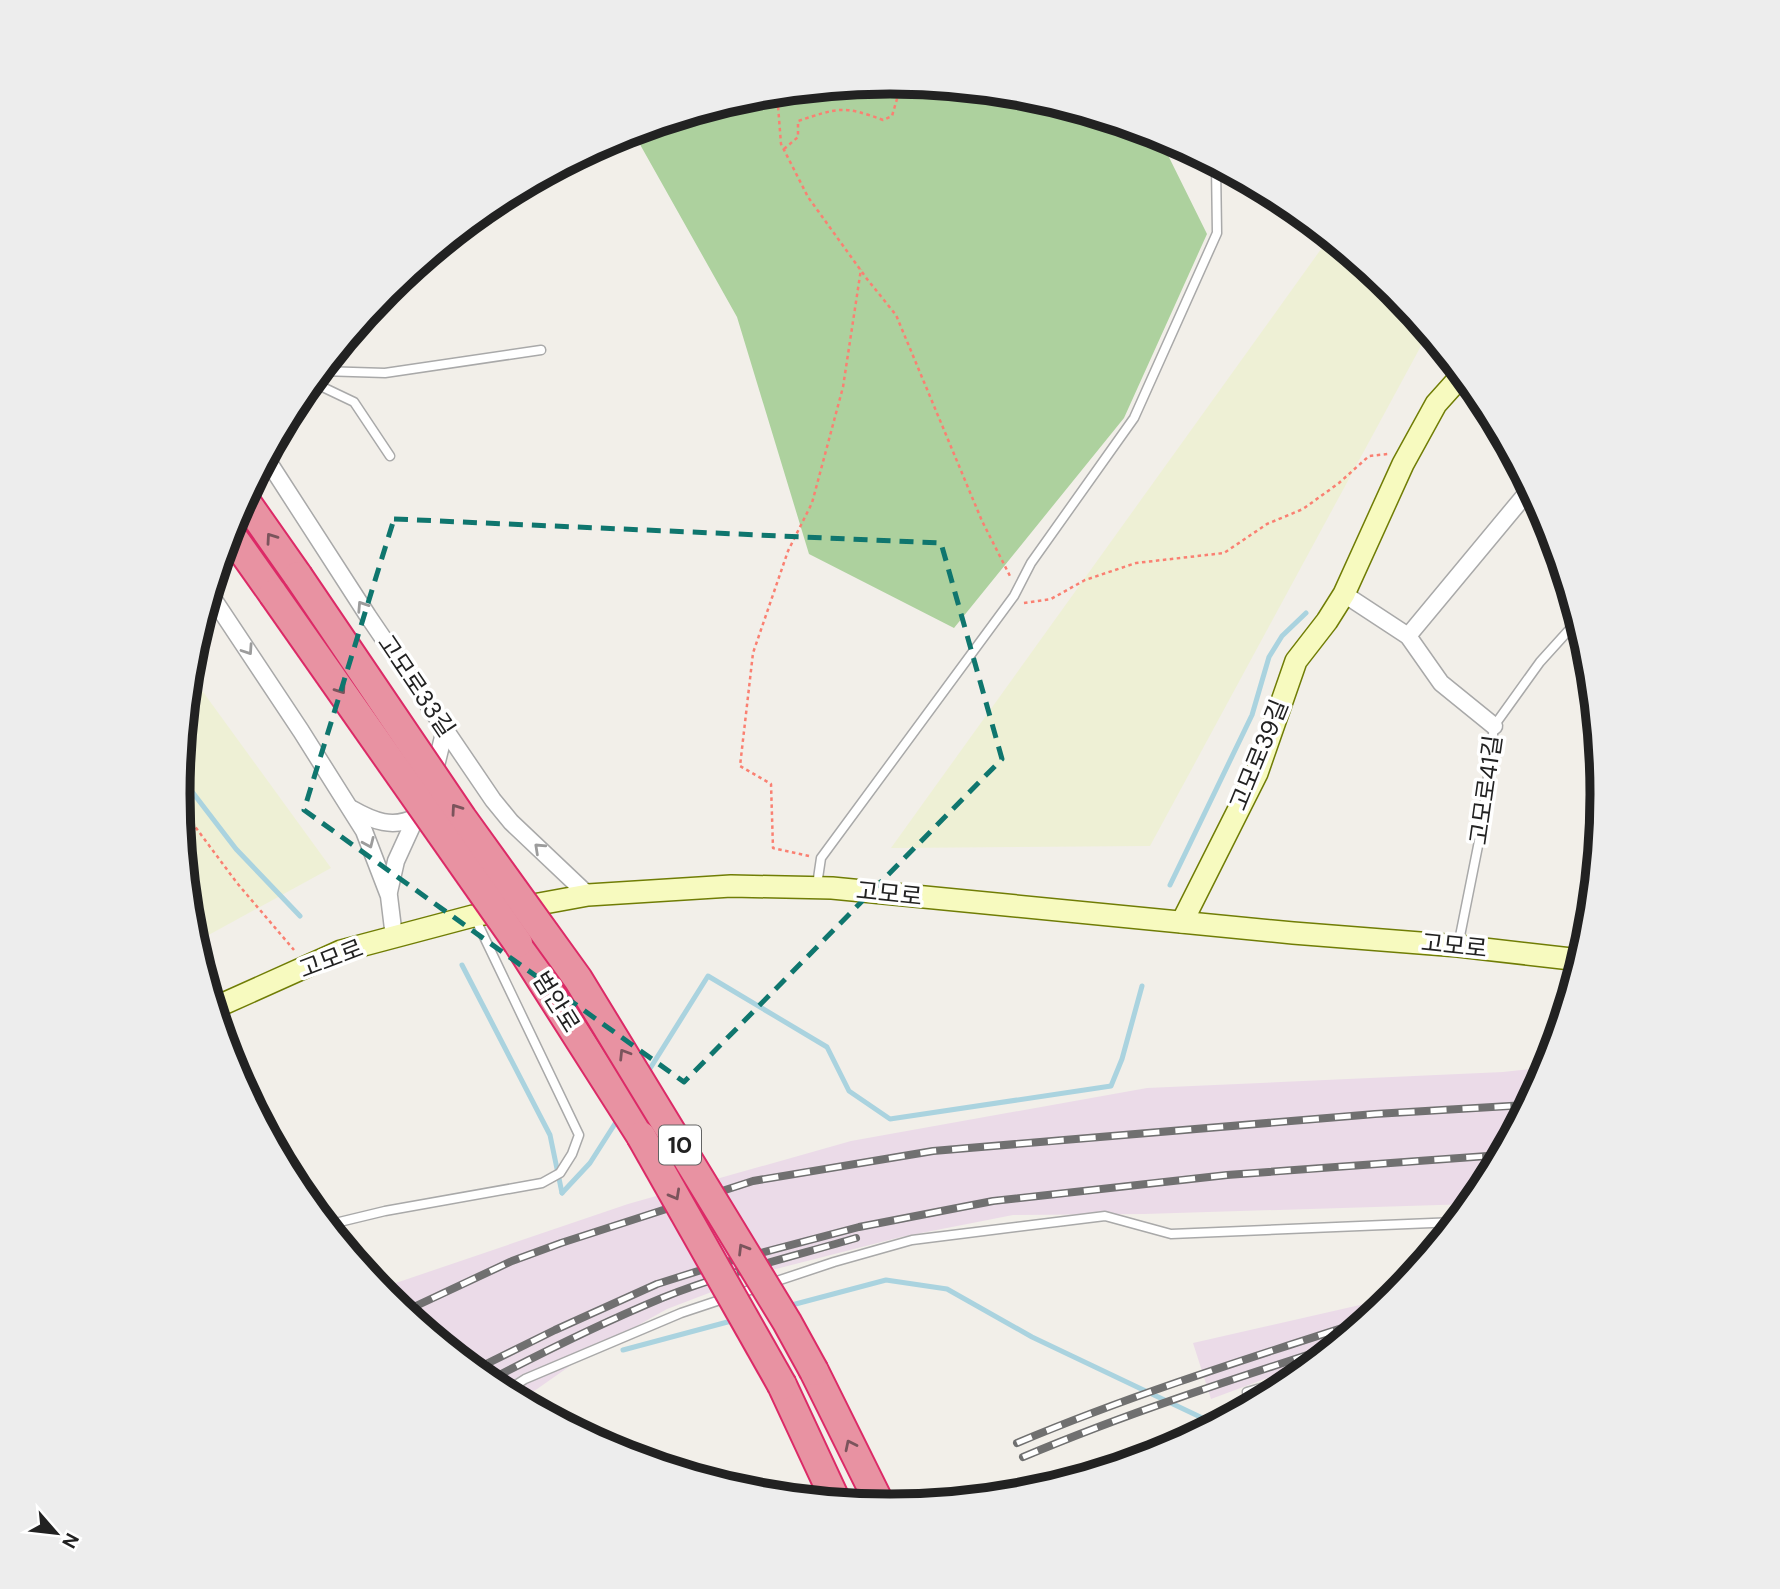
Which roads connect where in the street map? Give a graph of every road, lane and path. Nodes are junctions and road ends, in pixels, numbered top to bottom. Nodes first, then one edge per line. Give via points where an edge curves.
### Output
1 (898, 94) edge
2 (778, 104) edge
3 (784, 149) junction
4 (1216, 175) edge
5 (860, 269) junction
6 (541, 350) dead end
7 (333, 371) edge
8 (1455, 382) edge
9 (322, 387) edge
10 (390, 456) dead end
11 (1403, 464) junction
12 (272, 467) edge
13 (1523, 497) edge
14 (251, 509) edge
15 (237, 543) edge
16 (1017, 590) junction
17 (1344, 594) junction
18 (217, 604) edge
19 (1570, 629) edge
20 (1408, 636) junction
21 (1494, 726) junction
22 (445, 729) junction
23 (350, 808) junction
24 (416, 817) junction
25 (191, 821) edge
26 (821, 858) junction
27 (817, 888) junction
28 (588, 895) junction
29 (389, 896) junction
30 (473, 916) junction
31 (1182, 922) junction
32 (394, 937) junction
33 (1458, 946) junction
34 (1570, 959) edge
35 (307, 966) junction
36 (223, 1005) edge
37 (337, 1223) edge
38 (1444, 1223) edge
39 (515, 1386) edge
40 (1262, 1388) edge
41 (1247, 1392) dead end
42 (831, 1492) edge
43 (875, 1494) edge

1 - 3 path via 892,116 883,120 853,109 798,121 798,137
2 - 3 path
3 - 5 path via 808,197
4 - 16 lane via 1217,233 1134,418 1031,563
5 - 16 path via 896,315 982,522
5 - 26 path via 843,387 812,503 788,551 753,653 740,766 771,784 773,848
6 - 7 lane via 385,373
8 - 11 main road, 고모로39길 via 1436,404
9 - 10 lane via 354,402
11 - 16 path via 1391,453 1368,456 1303,509 1267,524 1224,553 1136,563 1085,580 1051,599 1019,604
11 - 17 main road, 고모로39길
22 -> 12 street, 고모로33길
13 - 20 street
43 -> 14 highway, 범안로 / 10, bridge via 787,1322 578,979 454,807
15 -> 42 highway, 범안로 / 10, bridge via 529,960 641,1136 782,1385
16 - 26 lane
17 - 20 street
17 - 31 main road, 고모로39길 via 1296,661 1257,773
18 -> 23 street
19 - 21 lane, 고모로41길 via 1539,662
20 - 21 street via 1441,683
21 - 33 lane, 고모로41길 via 1482,825
22 - 24 street via 432,780
28 -> 22 street, 고모로33길 via 511,822
23 - 24 street via 388,823
23 -> 29 street via 373,850
24 - 29 street via 396,861
25 - 35 path
26 - 27 lane
27 - 28 main road, 고모로 via 731,886
27 - 31 main road, 고모로
28 - 30 main road, 고모로
29 - 32 street
30 - 32 main road, 고모로
30 - 37 lane via 579,1135 572,1154 560,1173 532,1186 385,1210
31 - 33 main road, 고모로
32 - 35 main road, 고모로
33 - 34 main road, 고모로
35 - 36 main road, 고모로
38 - 39 lane via 1171,1234 1105,1216 912,1240 681,1314
40 - 41 lane

